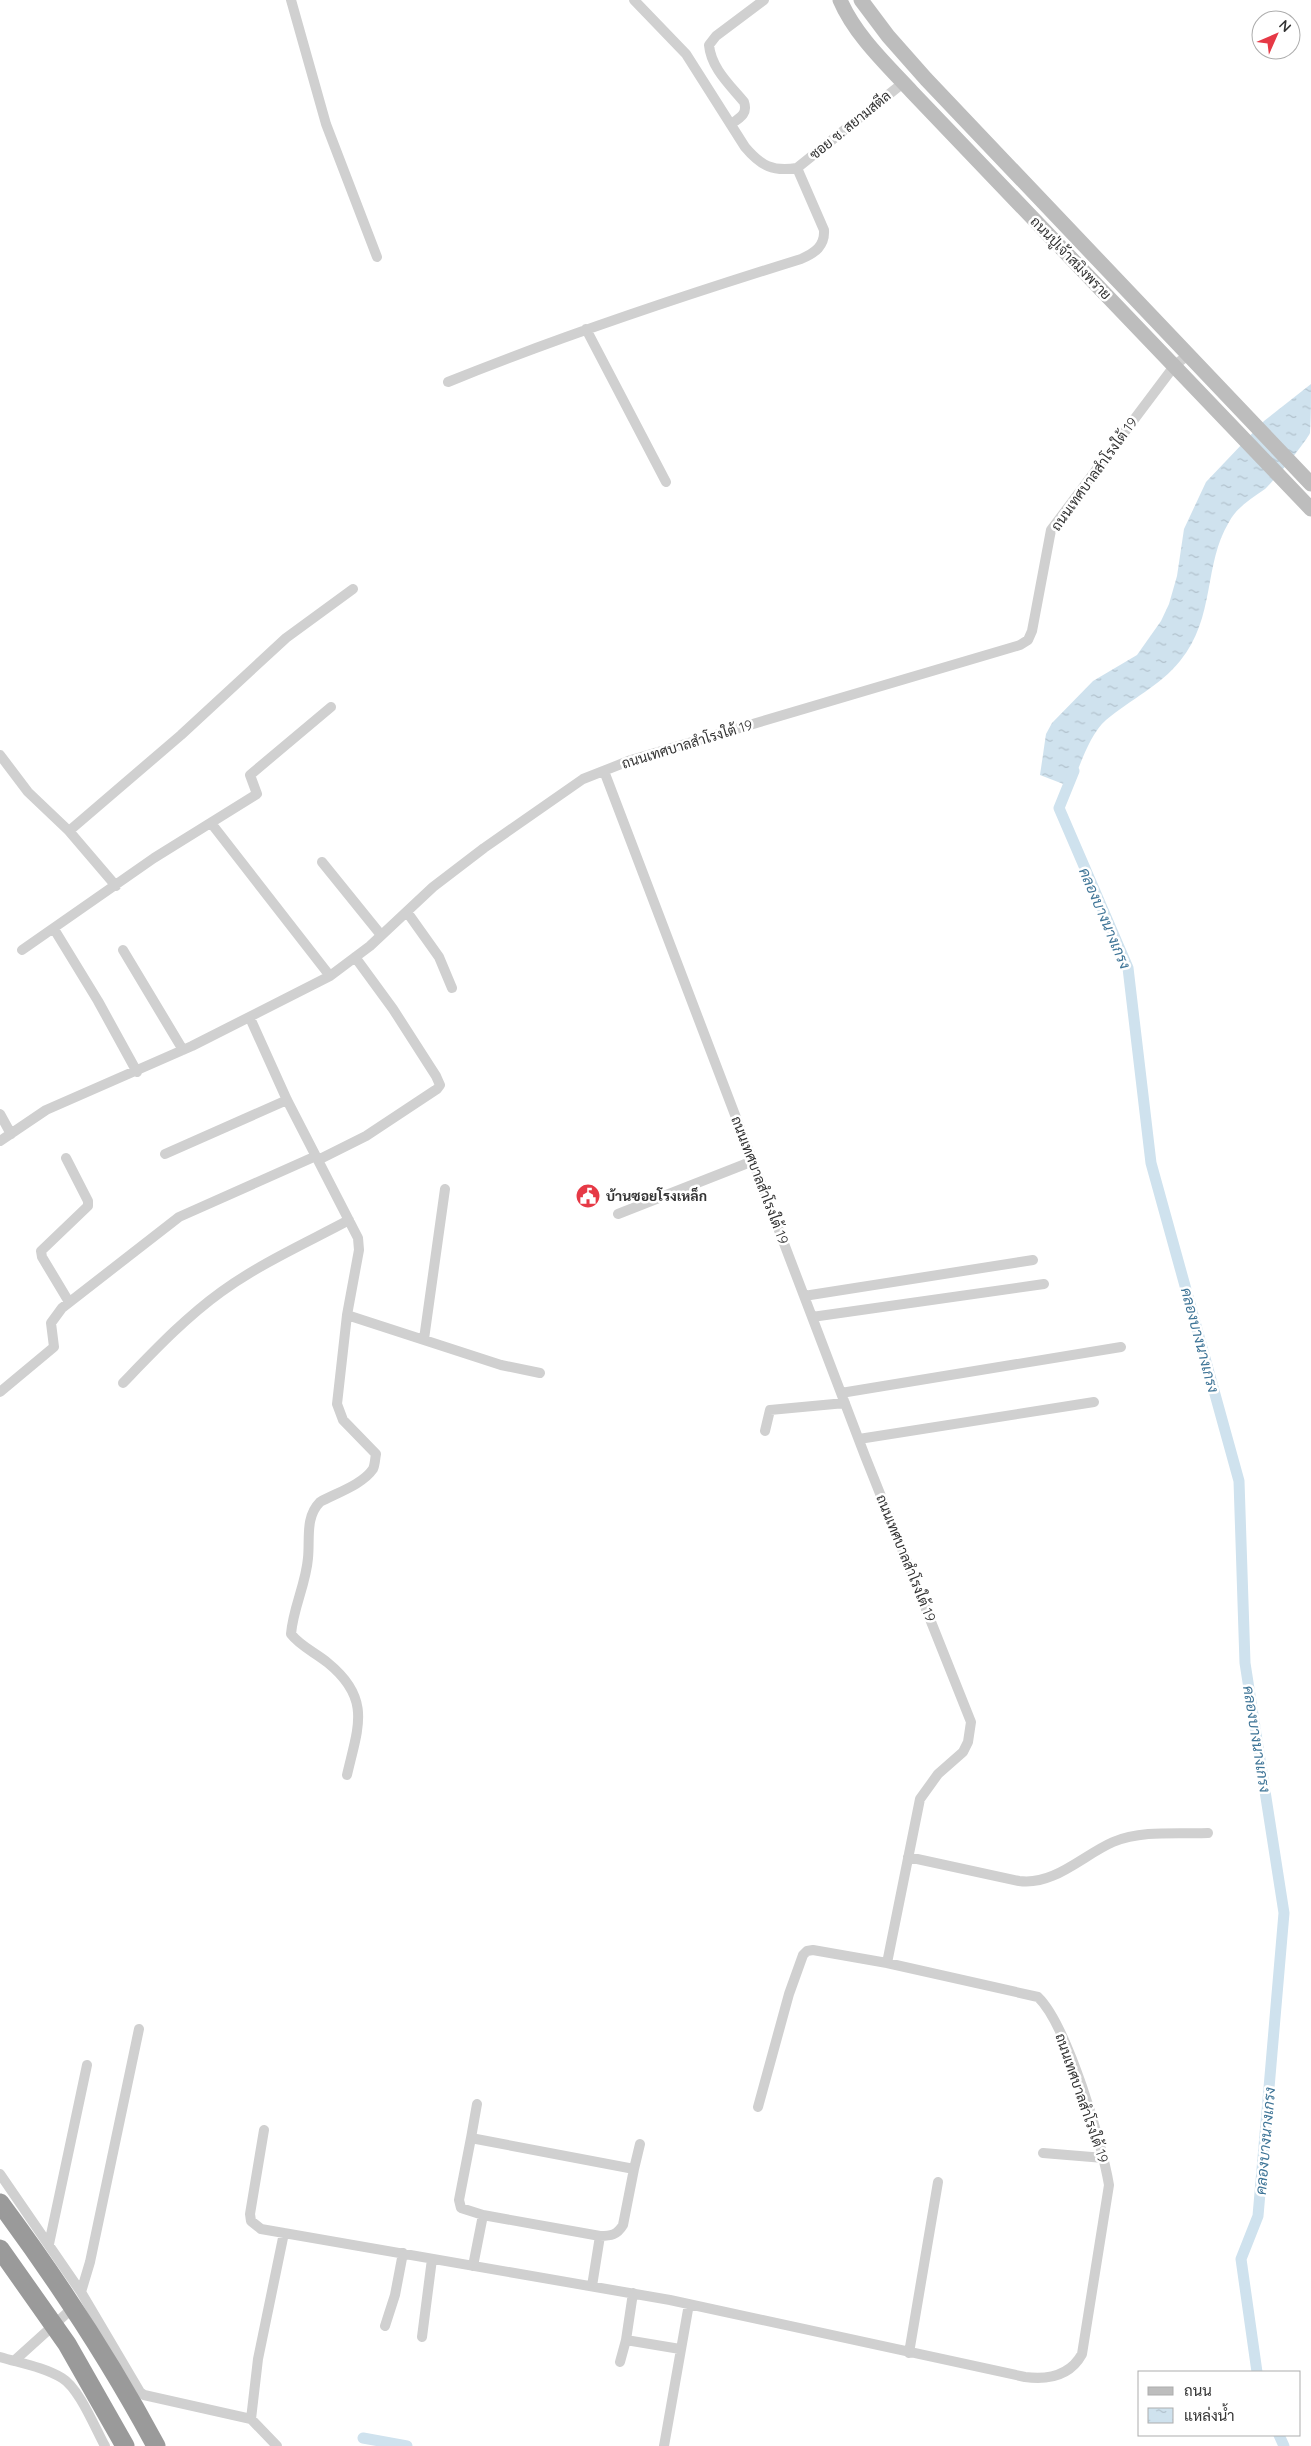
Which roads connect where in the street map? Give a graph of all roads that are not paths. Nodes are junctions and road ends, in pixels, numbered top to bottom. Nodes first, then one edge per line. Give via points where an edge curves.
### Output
1 (291, 0) edge
2 (634, 0) edge
3 (764, 0) edge
4 (840, 0) edge
5 (861, 0) edge
6 (903, 82) junction
7 (731, 124) junction
8 (797, 168) junction
9 (377, 257) dead end
10 (586, 329) junction
11 (1188, 355) junction
12 (1175, 365) junction
13 (448, 382) dead end
14 (666, 482) dead end
15 (1311, 484) edge
16 (1311, 509) edge
17 (353, 589) dead end
18 (331, 706) dead end
19 (0, 755) edge
20 (604, 771) junction
21 (211, 823) junction
22 (69, 831) junction
23 (322, 862) dead end
24 (116, 886) junction
25 (407, 912) junction
26 (54, 929) junction
27 (381, 935) junction
28 (22, 950) dead end
29 (123, 950) dead end
30 (355, 957) junction
31 (330, 976) junction
32 (452, 988) dead end
33 (250, 1018) junction
34 (183, 1050) junction
35 (136, 1072) junction
36 (288, 1100) junction
37 (0, 1114) edge
38 (12, 1134) junction
39 (0, 1141) edge
40 (165, 1154) dead end
41 (66, 1158) dead end
42 (317, 1158) junction
43 (753, 1161) junction
44 (445, 1188) dead end
45 (618, 1214) dead end
46 (349, 1220) junction
47 (1033, 1260) dead end
48 (1044, 1284) dead end
49 (804, 1296) junction
50 (69, 1302) junction
51 (347, 1315) junction
52 (812, 1317) junction
53 (424, 1339) junction
54 (1120, 1347) dead end
55 (540, 1373) dead end
56 (123, 1383) dead end
57 (0, 1392) edge
58 (843, 1398) junction
59 (1094, 1402) dead end
60 (765, 1431) dead end
61 (858, 1439) junction
62 (347, 1775) dead end
63 (1208, 1833) dead end
64 (908, 1857) junction
65 (887, 1963) junction
66 (139, 2029) dead end
67 (87, 2065) dead end
68 (477, 2104) dead end
69 (758, 2107) dead end
70 (264, 2130) dead end
71 (471, 2138) junction
72 (640, 2144) dead end
73 (1042, 2153) dead end
74 (1104, 2158) junction
75 (634, 2169) junction
76 (0, 2174) edge
77 (938, 2182) dead end
78 (0, 2203) edge
79 (482, 2215) junction
80 (284, 2233) junction
81 (600, 2236) junction
82 (50, 2244) junction
83 (0, 2249) edge
84 (403, 2253) junction
85 (432, 2259) junction
86 (472, 2266) junction
87 (592, 2286) junction
88 (633, 2293) junction
89 (83, 2294) junction
90 (688, 2304) junction
91 (385, 2326) dead end
92 (422, 2337) dead end
93 (626, 2340) junction
94 (680, 2349) junction
95 (909, 2353) junction
96 (0, 2357) edge
97 (14, 2361) junction
98 (620, 2362) dead end
99 (251, 2419) junction
100 (105, 2446) edge
101 (125, 2446) edge
102 (156, 2446) edge
103 (277, 2446) edge
104 (664, 2446) edge

1 - 9 street via 326,124
2 - 7 street via 686,54
3 - 7 street via 709,44 717,69 746,108 744,115
4 - 6 main road, ถนนปู่เจ้าสมิงพราย via 873,49
5 - 11 main road, ถนนปู่เจ้าสมิงพราย via 926,79
6 - 8 street, ซอย ช. สยามสตีล
6 - 12 main road, ถนนปู่เจ้าสมิงพราย
7 - 8 street via 753,157 766,166 781,170
8 - 10 street via 824,230 824,238 814,253
10 - 13 street
10 - 14 street
11 - 12 street
11 - 15 main road, ถนนปู่เจ้าสมิงพราย
12 - 16 main road, ถนนปู่เจ้าสมิงพราย
12 - 20 street, ถนนเทศบาลสำโรงใต้ 19 via 1051,530 1028,640 631,760
17 - 22 street via 286,638
18 - 21 street via 250,775 256,794
19 - 22 street via 28,792
20 - 25 street via 583,779 476,853
20 - 43 street, ถนนเทศบาลสำโรงใต้ 19
21 - 24 street
21 - 31 street
22 - 24 street
23 - 27 street
24 - 26 street
25 - 27 street
25 - 32 street via 439,957
26 - 28 street
26 - 35 street
27 - 30 street
29 - 34 street
30 - 31 street
30 - 42 street via 393,1008 440,1085 366,1136
31 - 33 street
33 - 34 street
33 - 36 street
34 - 35 street
35 - 38 street via 46,1110
36 - 40 street
36 - 42 street
37 - 38 street
38 - 39 street
41 - 50 street via 88,1206 42,1251 42,1257
42 - 46 street
42 - 50 street via 179,1217
43 - 45 street
43 - 49 street, ถนนเทศบาลสำโรงใต้ 19
44 - 53 street
46 - 51 street via 360,1244
46 - 56 street via 222,1291 161,1344
47 - 49 street
48 - 52 street
49 - 52 street, ถนนเทศบาลสำโรงใต้ 19
50 - 57 street via 51,1323 54,1347
51 - 53 street
51 - 62 street via 337,1404 343,1420 376,1454 375,1462 363,1478 314,1508 308,1559 291,1634 329,1664 354,1694 359,1709
52 - 58 street, ถนนเทศบาลสำโรงใต้ 19
53 - 55 street via 501,1365
54 - 58 street
58 - 60 street via 770,1410
58 - 61 street, ถนนเทศบาลสำโรงใต้ 19
59 - 61 street
61 - 64 street, ถนนเทศบาลสำโรงใต้ 19 via 971,1722 963,1752 938,1774 920,1799
63 - 64 street via 1138,1835 1113,1842 1064,1870 1036,1881
64 - 65 street, ถนนเทศบาลสำโรงใต้ 19
65 - 69 street via 813,1950 803,1955
65 - 74 street, ถนนเทศบาลสำโรงใต้ 19 via 1038,1997 1054,2020 1074,2068
66 - 89 street
67 - 82 street
68 - 71 street
70 - 80 street, ถนนเทศบาลสำโรงใต้ 19 via 251,2221 261,2229
71 - 75 street
71 - 79 street via 459,2205 463,2210
72 - 75 street
73 - 74 street
74 - 95 street, ถนนเทศบาลสำโรงใต้ 19 via 1109,2185 1082,2354 1072,2368 1049,2378 1034,2378
75 - 81 street via 620,2231 613,2236
76 - 82 street
77 - 95 street
78 - 102 highway, bridge via 86,2330
79 - 81 street
79 - 86 street
80 - 84 street, ถนนเทศบาลสำโรงใต้ 19
80 - 99 street via 257,2366
81 - 87 street
82 - 89 street
83 - 101 highway, bridge via 67,2344
84 - 85 street, ถนนเทศบาลสำโรงใต้ 19
84 - 91 street via 393,2304
85 - 86 street, ถนนเทศบาลสำโรงใต้ 19
85 - 92 street
86 - 87 street, ถนนเทศบาลสำโรงใต้ 19
87 - 88 street, ถนนเทศบาลสำโรงใต้ 19
88 - 90 street, ถนนเทศบาลสำโรงใต้ 19
88 - 93 street
89 - 97 street
89 - 99 street via 135,2385 144,2395
90 - 94 street
90 - 95 street, ถนนเทศบาลสำโรงใต้ 19
93 - 94 street
93 - 98 street
94 - 104 street
96 - 97 street
97 - 100 street via 64,2379
99 - 103 street

